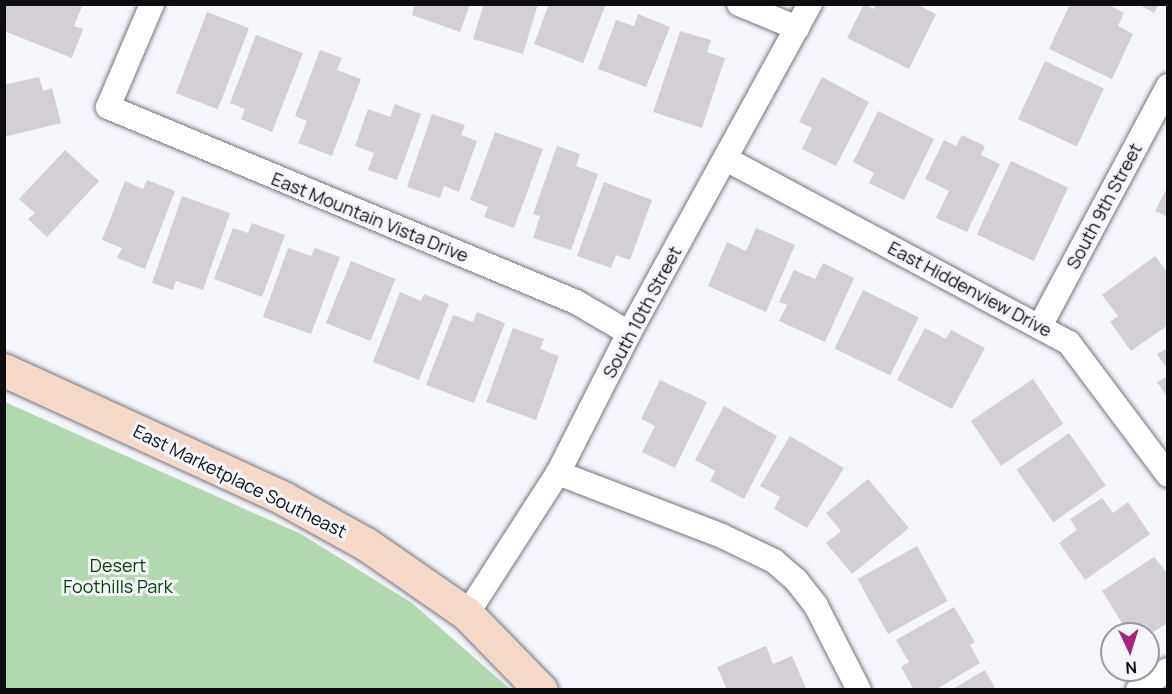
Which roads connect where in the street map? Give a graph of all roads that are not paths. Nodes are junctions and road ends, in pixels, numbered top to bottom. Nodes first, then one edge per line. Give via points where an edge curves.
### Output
1 (152, 4) edge
2 (739, 4) edge
3 (810, 4) edge
4 (797, 28) junction
5 (1167, 86) edge
6 (726, 159) junction
7 (1040, 326) junction
8 (629, 333) junction
9 (4, 370) edge
10 (558, 473) junction
11 (1167, 475) edge
12 (467, 614) junction
13 (1167, 670) edge
14 (541, 690) edge
15 (859, 690) edge
16 (1138, 690) edge

1 - 8 street, East Mountain Vista Drive via 108,107 576,302
2 - 4 street
3 - 4 street, South 10th Street
4 - 6 street, South 10th Street
5 - 7 street, South 9th Street
6 - 7 street, East Hiddenview Drive
6 - 8 street, South 10th Street
7 - 11 street, East Hiddenview Drive via 1069,343
8 - 10 street, South 10th Street
9 - 12 street, East Marketplace Southeast via 283,498 366,544
10 - 12 street, South 10th Street
10 - 15 street via 722,536 774,561 796,580 816,606
12 - 14 street, East Marketplace Southeast
13 - 16 street

